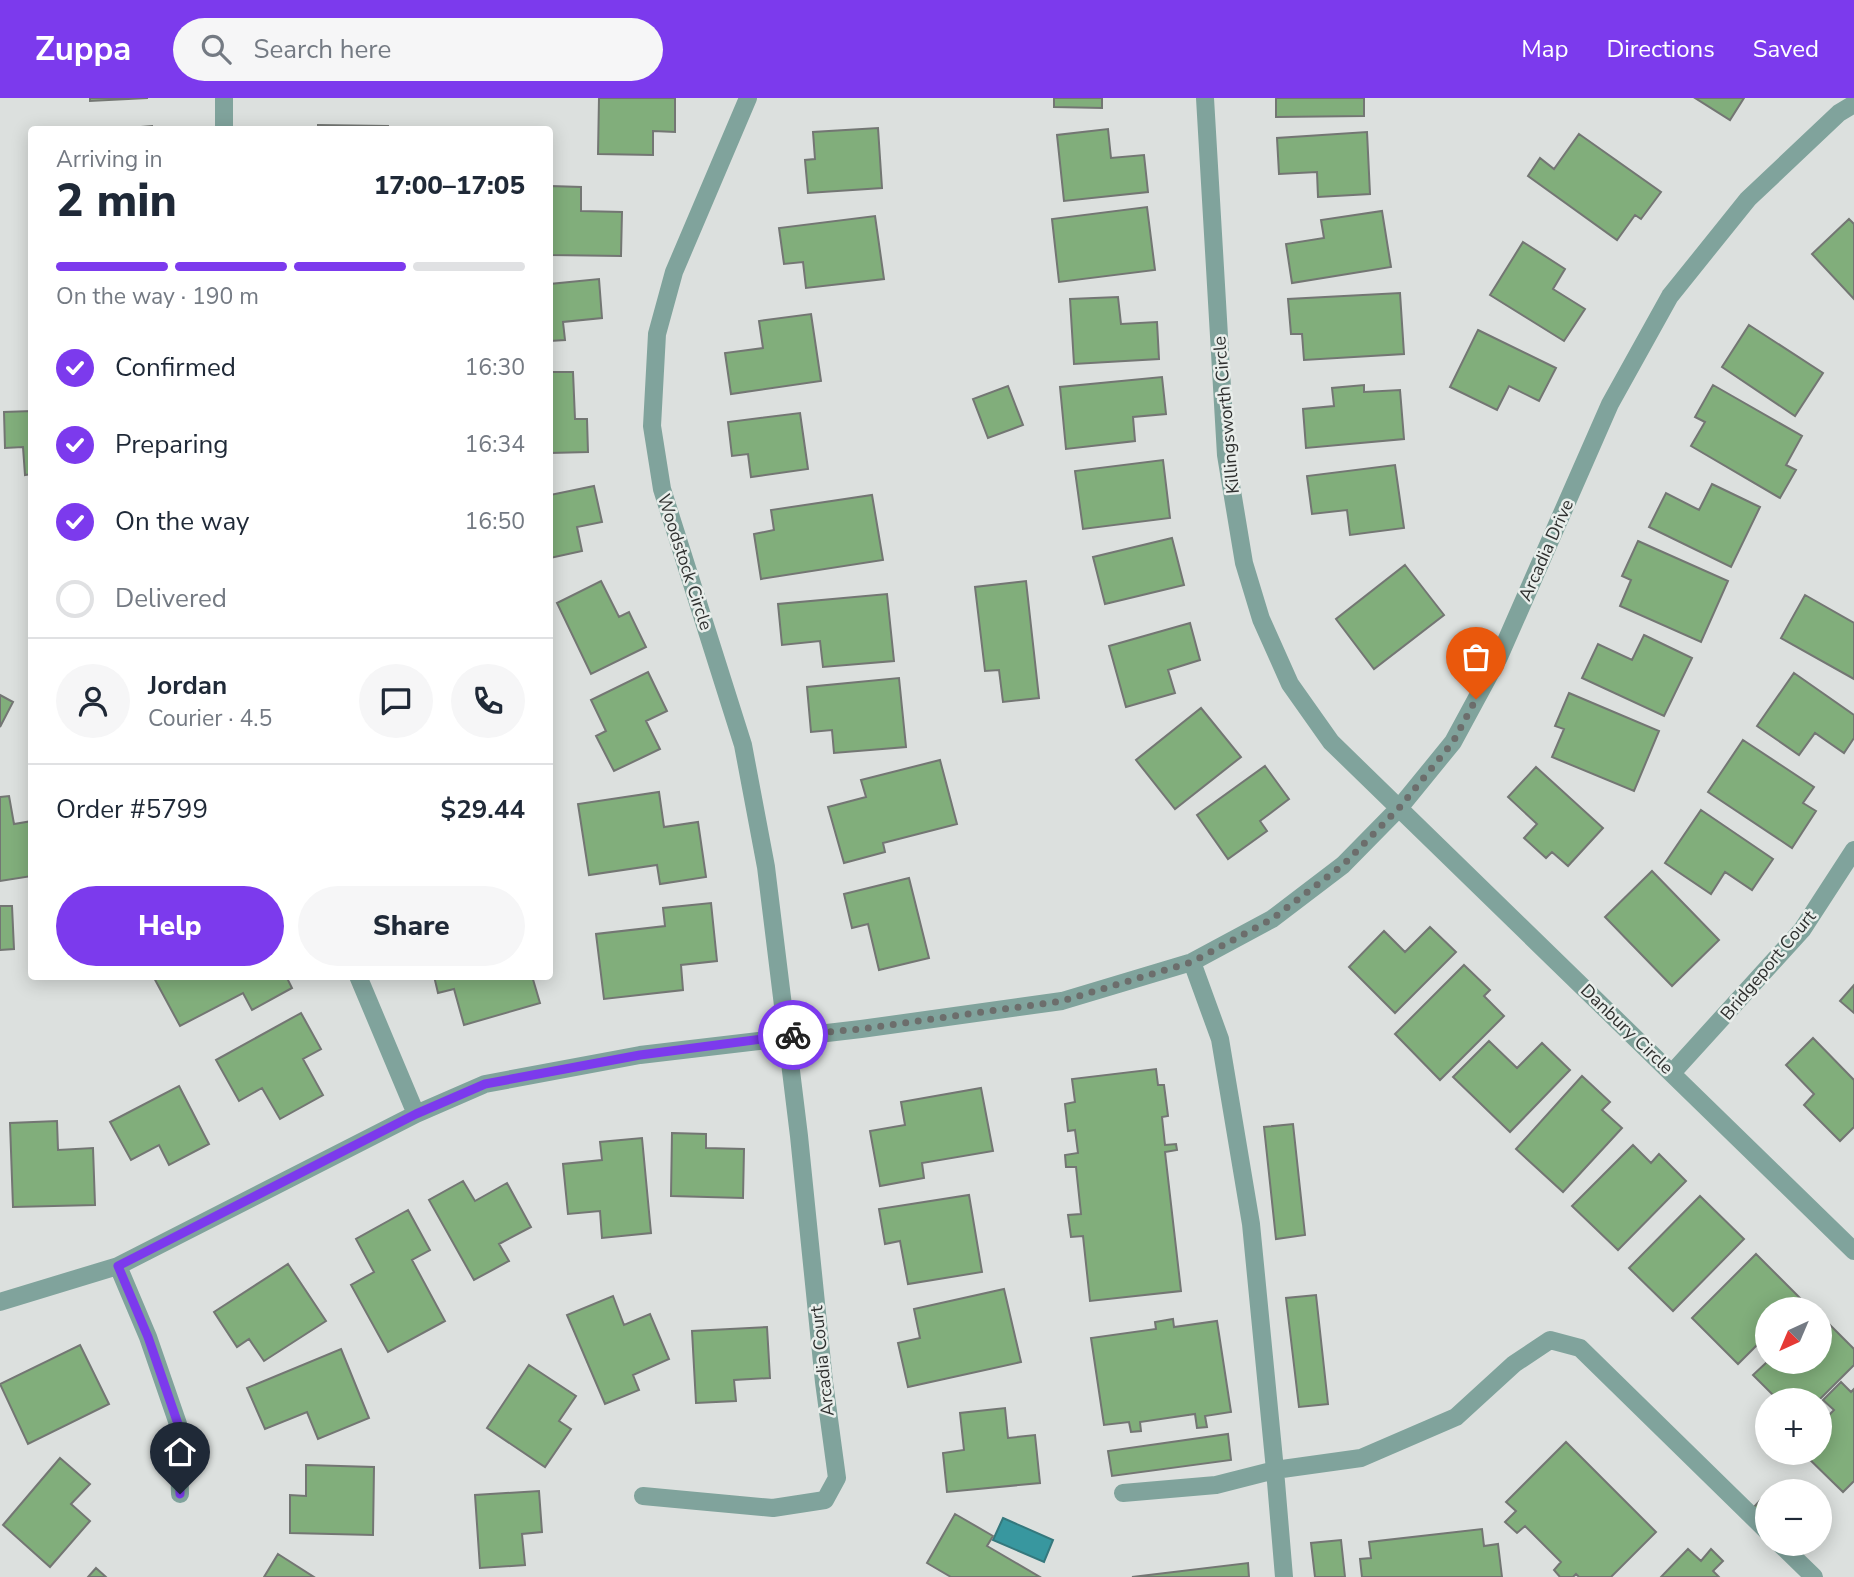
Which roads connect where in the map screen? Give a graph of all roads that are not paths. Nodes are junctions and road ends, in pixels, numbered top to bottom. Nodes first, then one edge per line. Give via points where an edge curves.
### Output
1 (224, 98) edge
2 (748, 98) edge
3 (1205, 98) edge
4 (1854, 104) edge
5 (224, 126) edge
6 (1400, 807) junction
7 (1854, 850) edge
8 (1192, 962) junction
9 (360, 980) edge
10 (788, 1036) junction
11 (1672, 1073) junction
12 (416, 1114) junction
13 (1854, 1251) edge
14 (118, 1266) junction
15 (0, 1302) edge
16 (1275, 1470) junction
17 (1123, 1493) dead end
18 (180, 1494) dead end
19 (643, 1496) dead end
20 (1755, 1519) edge
21 (1792, 1556) edge
22 (1284, 1577) edge
23 (1814, 1577) edge

1 - 5 street
2 - 10 street, Woodstock Circle via 674,272 657,334 652,426 662,489 743,745 766,867
3 - 6 street, Killingsworth Circle via 1226,455 1244,563 1261,619 1290,684 1331,742
4 - 6 street, Arcadia Drive via 1748,199 1670,296 1610,404 1499,657 1453,742
6 - 8 street, Arcadia Drive via 1343,865 1272,919
6 - 11 street, Danbury Circle
7 - 11 street, Bridgeport Court via 1802,930
8 - 10 street, Arcadia Drive via 1062,1001
8 - 16 street via 1220,1038 1251,1223
9 - 12 street
10 - 12 street, Arcadia Drive via 640,1055 485,1084
10 - 19 street, Arcadia Court via 837,1478 825,1500 773,1508
11 - 13 street, Danbury Circle
12 - 14 street, Arcadia Drive
14 - 15 street, Arcadia Drive
14 - 18 street via 178,1424
16 - 17 street via 1216,1485
16 - 20 street via 1362,1458 1456,1417 1514,1364 1550,1340 1580,1348
16 - 22 street
21 - 23 street

